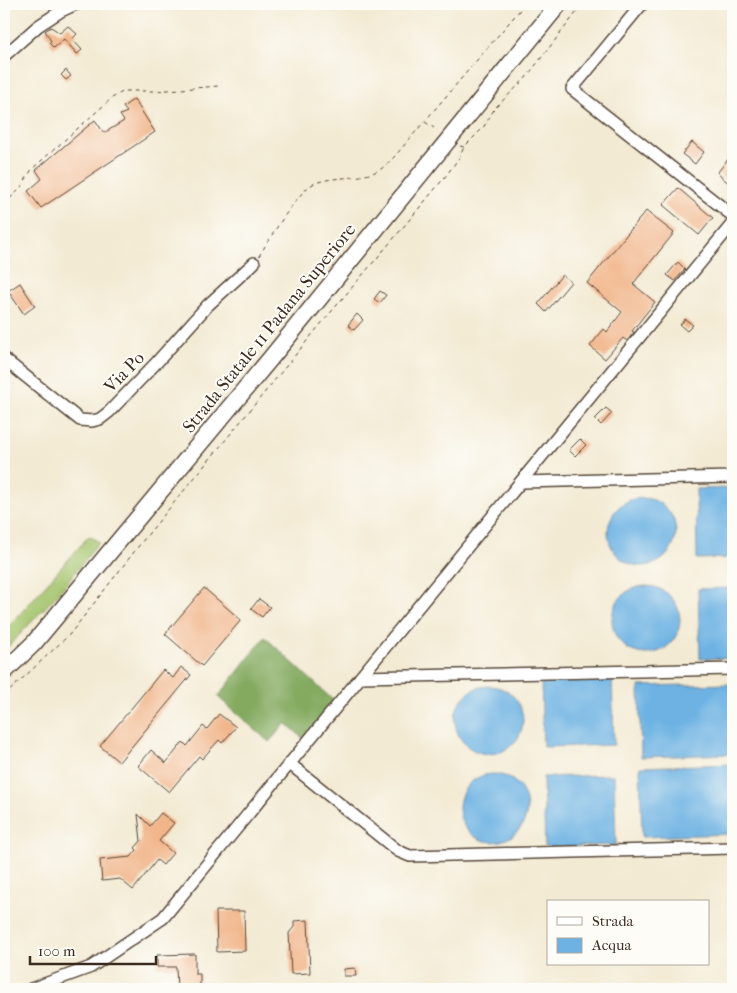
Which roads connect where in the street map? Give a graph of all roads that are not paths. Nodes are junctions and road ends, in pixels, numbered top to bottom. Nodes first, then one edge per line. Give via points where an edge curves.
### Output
1 (76, 4) edge
2 (548, 4) edge
3 (560, 4) edge
4 (642, 4) edge
5 (4, 56) edge
6 (733, 216) edge
7 (733, 223) edge
8 (254, 263) road end
9 (4, 359) edge
10 (733, 477) edge
11 (521, 482) junction
12 (4, 658) edge
13 (733, 669) edge
14 (4, 672) edge
15 (361, 677) junction
16 (290, 764) junction
17 (733, 848) edge
18 (32, 989) edge

1 - 5 street via 38,26
2 - 12 highway, Strada Statale 11 Padana Superiore via 29,633
3 - 14 highway, Strada Statale 11 Padana Superiore via 34,644
4 - 6 street via 572,89
7 - 11 street
8 - 9 street, Via Po via 208,305 100,419 80,420
10 - 11 street
11 - 15 street
13 - 15 street
15 - 16 street
16 - 17 street via 398,851 410,856
16 - 18 street via 163,918 91,967

